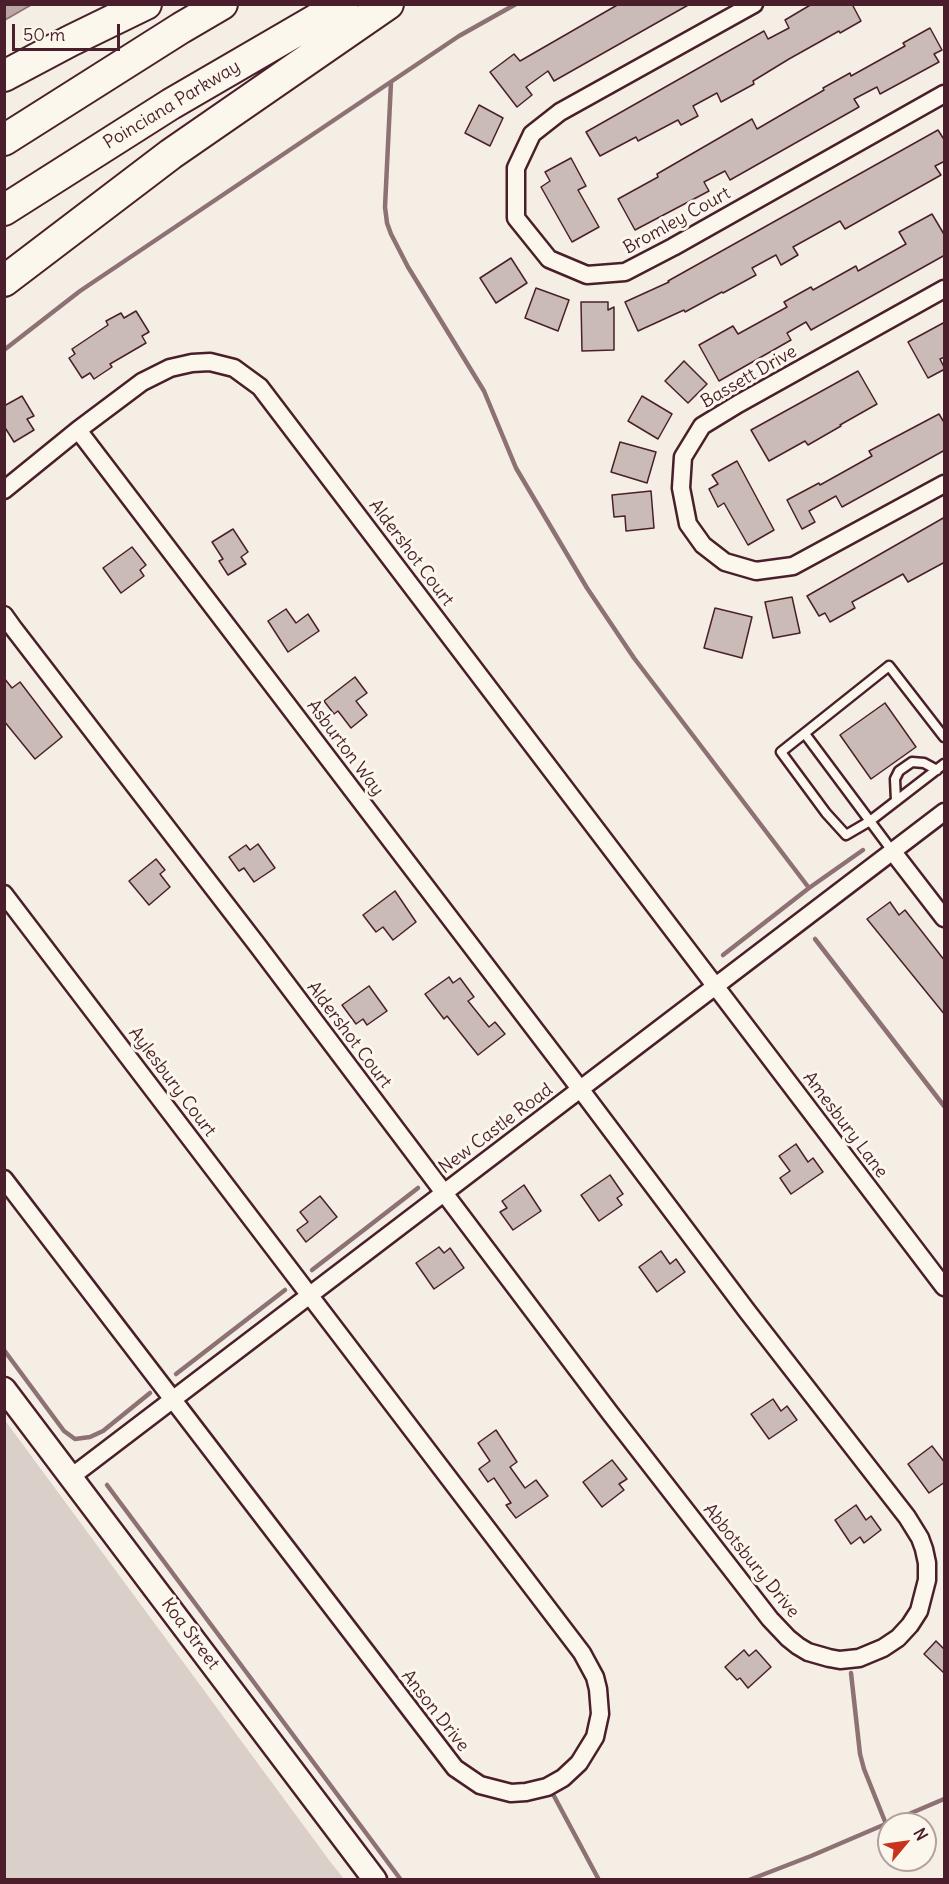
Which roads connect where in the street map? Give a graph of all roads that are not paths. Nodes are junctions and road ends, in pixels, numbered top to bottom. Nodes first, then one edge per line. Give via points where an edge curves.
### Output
1 (146, 4) edge
2 (222, 4) edge
3 (343, 4) edge
4 (388, 4) edge
5 (754, 4) edge
6 (4, 76) edge
7 (945, 94) edge
8 (4, 140) edge
9 (4, 210) edge
10 (4, 281) edge
11 (945, 289) edge
12 (78, 430) junction
13 (945, 484) edge
14 (4, 490) edge
15 (4, 615) edge
16 (805, 734) junction
17 (945, 737) edge
18 (945, 764) edge
19 (937, 770) junction
20 (896, 801) junction
21 (945, 812) edge
22 (870, 821) junction
23 (893, 852) junction
24 (4, 894) edge
25 (945, 918) edge
26 (715, 986) junction
27 (581, 1090) junction
28 (4, 1179) edge
29 (444, 1192) junction
30 (945, 1287) edge
31 (309, 1295) junction
32 (4, 1389) edge
33 (173, 1400) junction
34 (71, 1477) junction
35 (375, 1880) edge

1 - 6 highway
2 - 8 highway
3 - 9 highway, Poinciana Parkway via 171,104
4 - 10 highway via 171,154
5 - 7 street, Bromley Court via 560,112 532,135 516,168 516,218 549,259 587,275 625,272
11 - 13 street, Bassett Drive via 702,426 683,457 681,488 688,524 703,545 725,562 756,571 793,566
12 - 14 street, Aldershot Court
12 - 26 street, Aldershot Court via 142,382 170,368 210,362 234,368 260,387
12 - 27 street, Asburton Way
15 - 29 street, Aldershot Court
16 - 17 lane via 889,666
16 - 22 lane
16 - 22 lane via 781,752 826,813 846,835
18 - 19 lane
19 - 20 lane
19 - 20 lane via 912,762 899,771 895,779
20 - 22 lane
21 - 23 street, New Castle Road
22 - 23 lane
23 - 25 street
23 - 26 street, New Castle Road
24 - 31 street, Aylesbury Court
26 - 27 street, New Castle Road
26 - 30 street, Amesbury Lane
27 - 29 street, New Castle Road
27 - 29 street, Abbotsbury Drive via 914,1527 924,1549 927,1580 919,1611 898,1638 867,1656 840,1660 808,1652 788,1638
28 - 33 street
29 - 31 street, New Castle Road
31 - 33 street, New Castle Road
31 - 33 street, Anson Drive via 589,1665 598,1689 598,1726 585,1756 563,1778 547,1787 511,1793 480,1785 455,1768
32 - 34 main road, Koa Street
33 - 34 street, New Castle Road
34 - 35 main road, Koa Street

